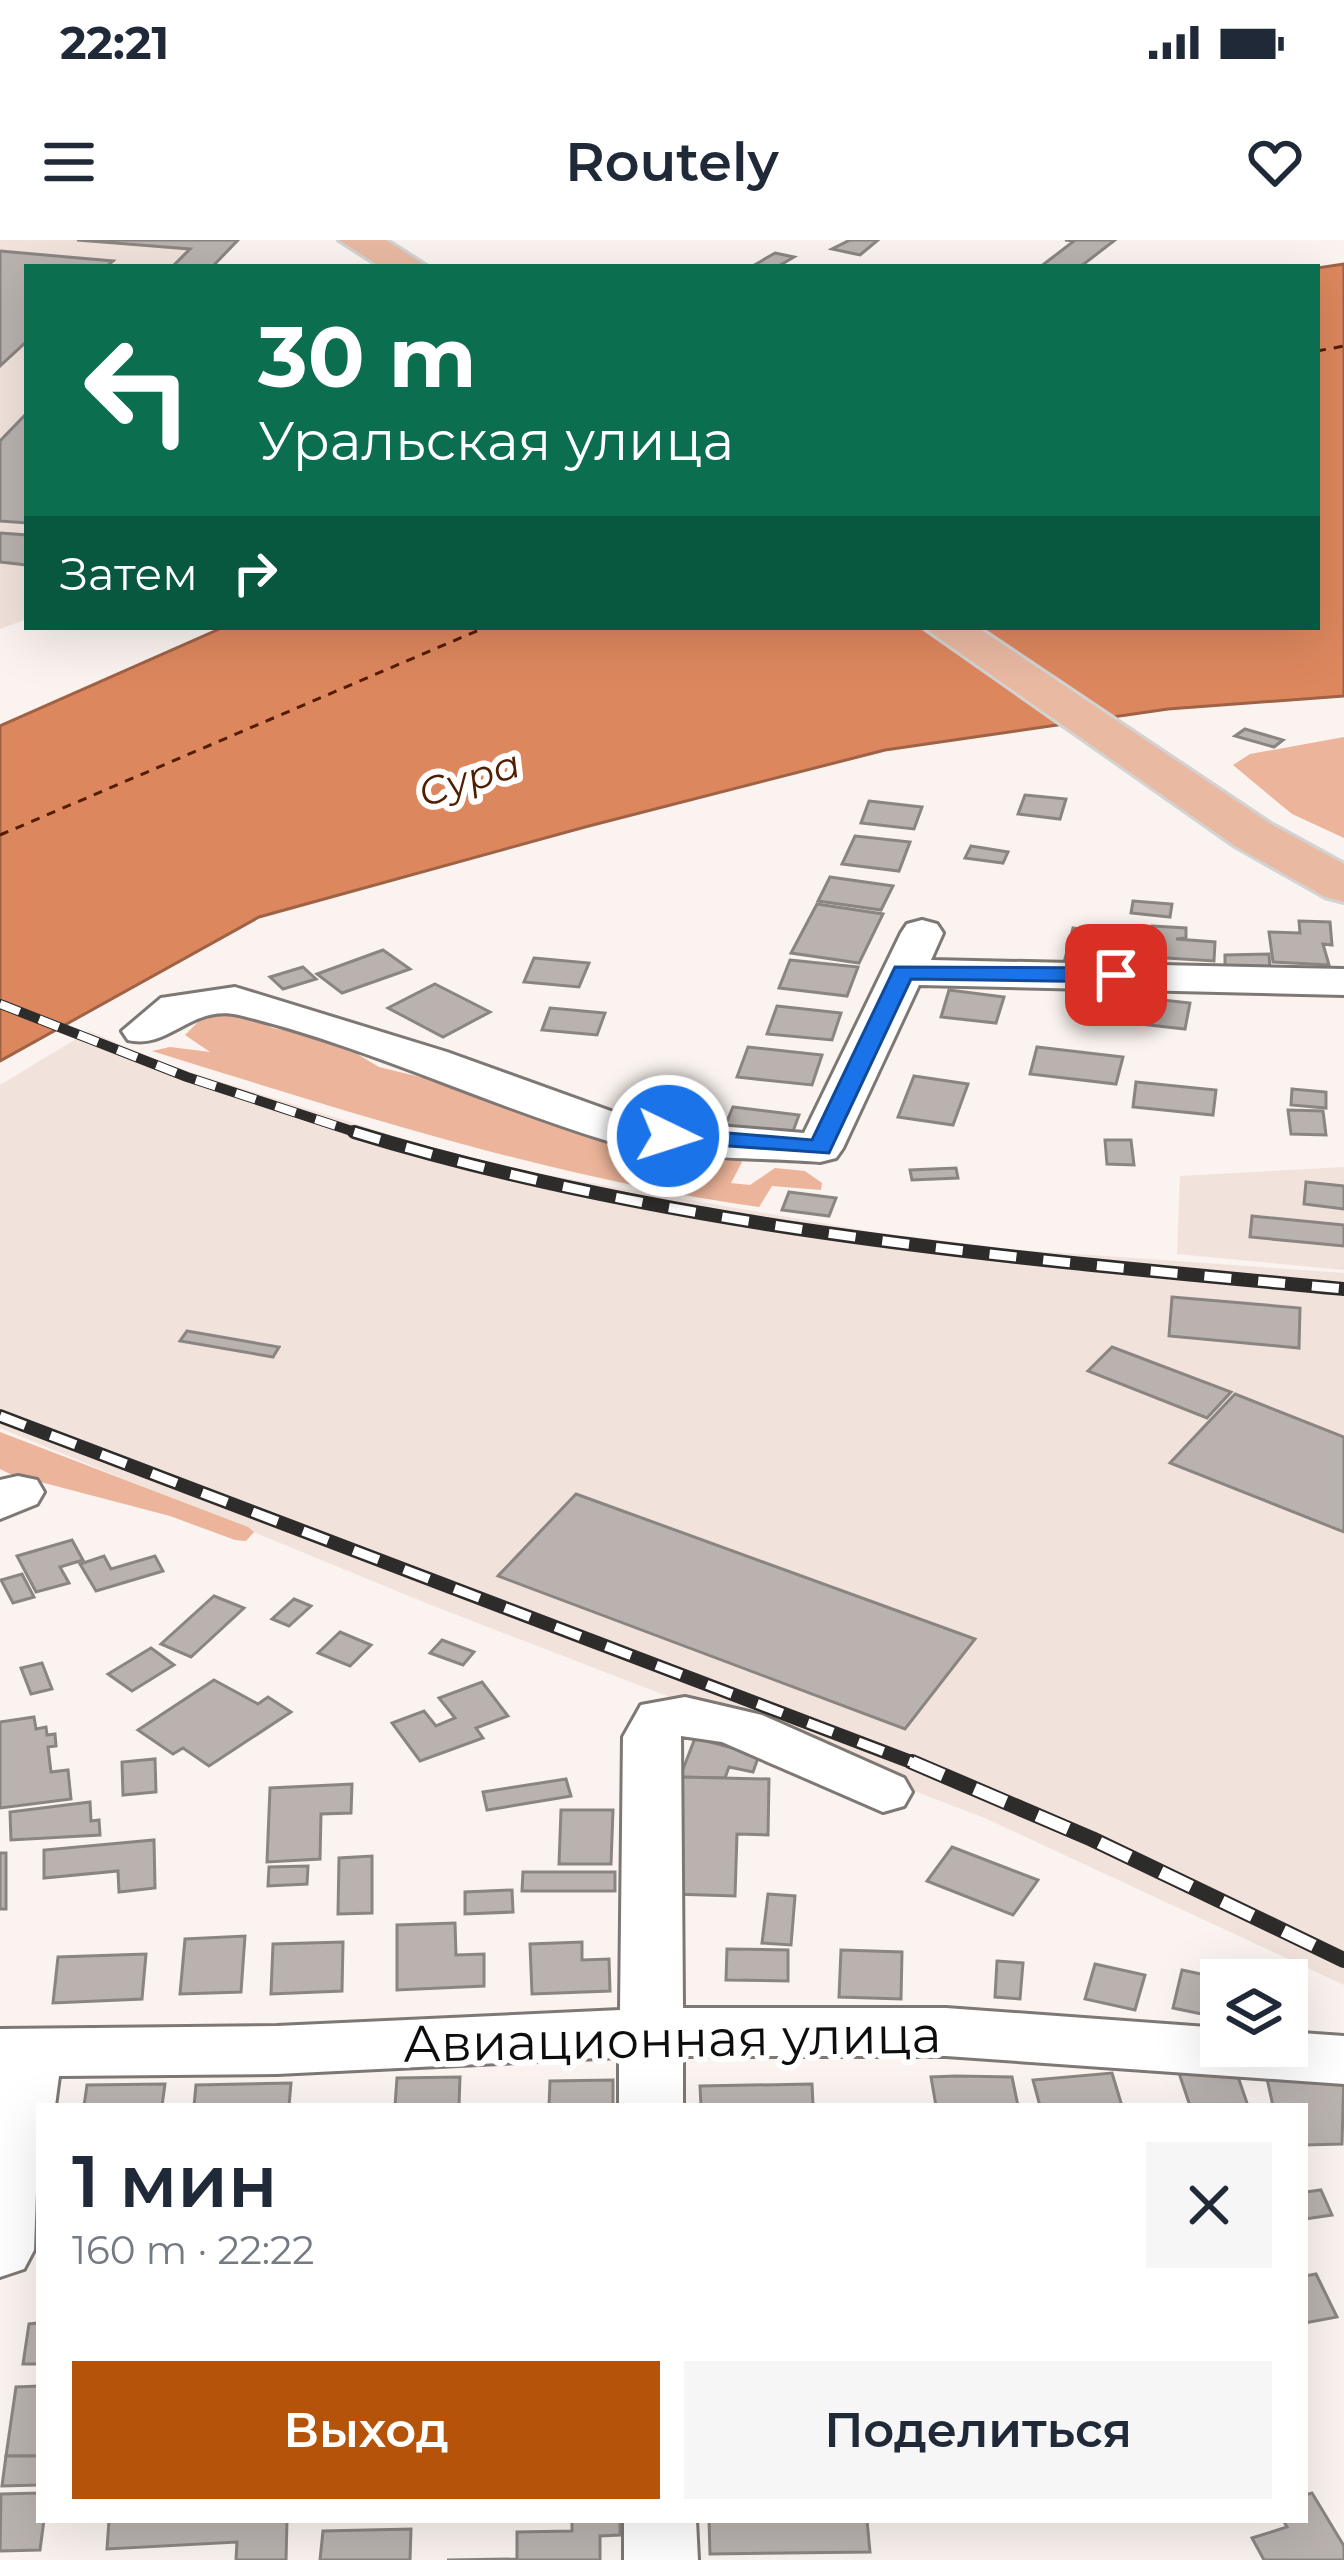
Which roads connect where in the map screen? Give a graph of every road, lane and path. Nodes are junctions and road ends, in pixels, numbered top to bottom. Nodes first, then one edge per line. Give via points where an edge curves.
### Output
1 (950, 630) edge
2 (1344, 886) edge
3 (1344, 982) edge
4 (145, 1030) dead end
5 (883, 1792) dead end
6 (649, 2032) junction
7 (15, 2053) edge
8 (1344, 2060) edge
9 (651, 2103) edge
10 (0, 2250) edge
11 (660, 2523) edge
12 (661, 2560) edge

1 - 2 main road via 1253,835
3 - 4 street via 912,952 820,1148 626,1132 236,1000 176,1007
5 - 6 street via 685,1712 661,1718 652,1737
6 - 7 street, Авиационная улица
6 - 8 street, Авиационная улица via 946,2032
6 - 9 street
7 - 10 street
11 - 12 street

